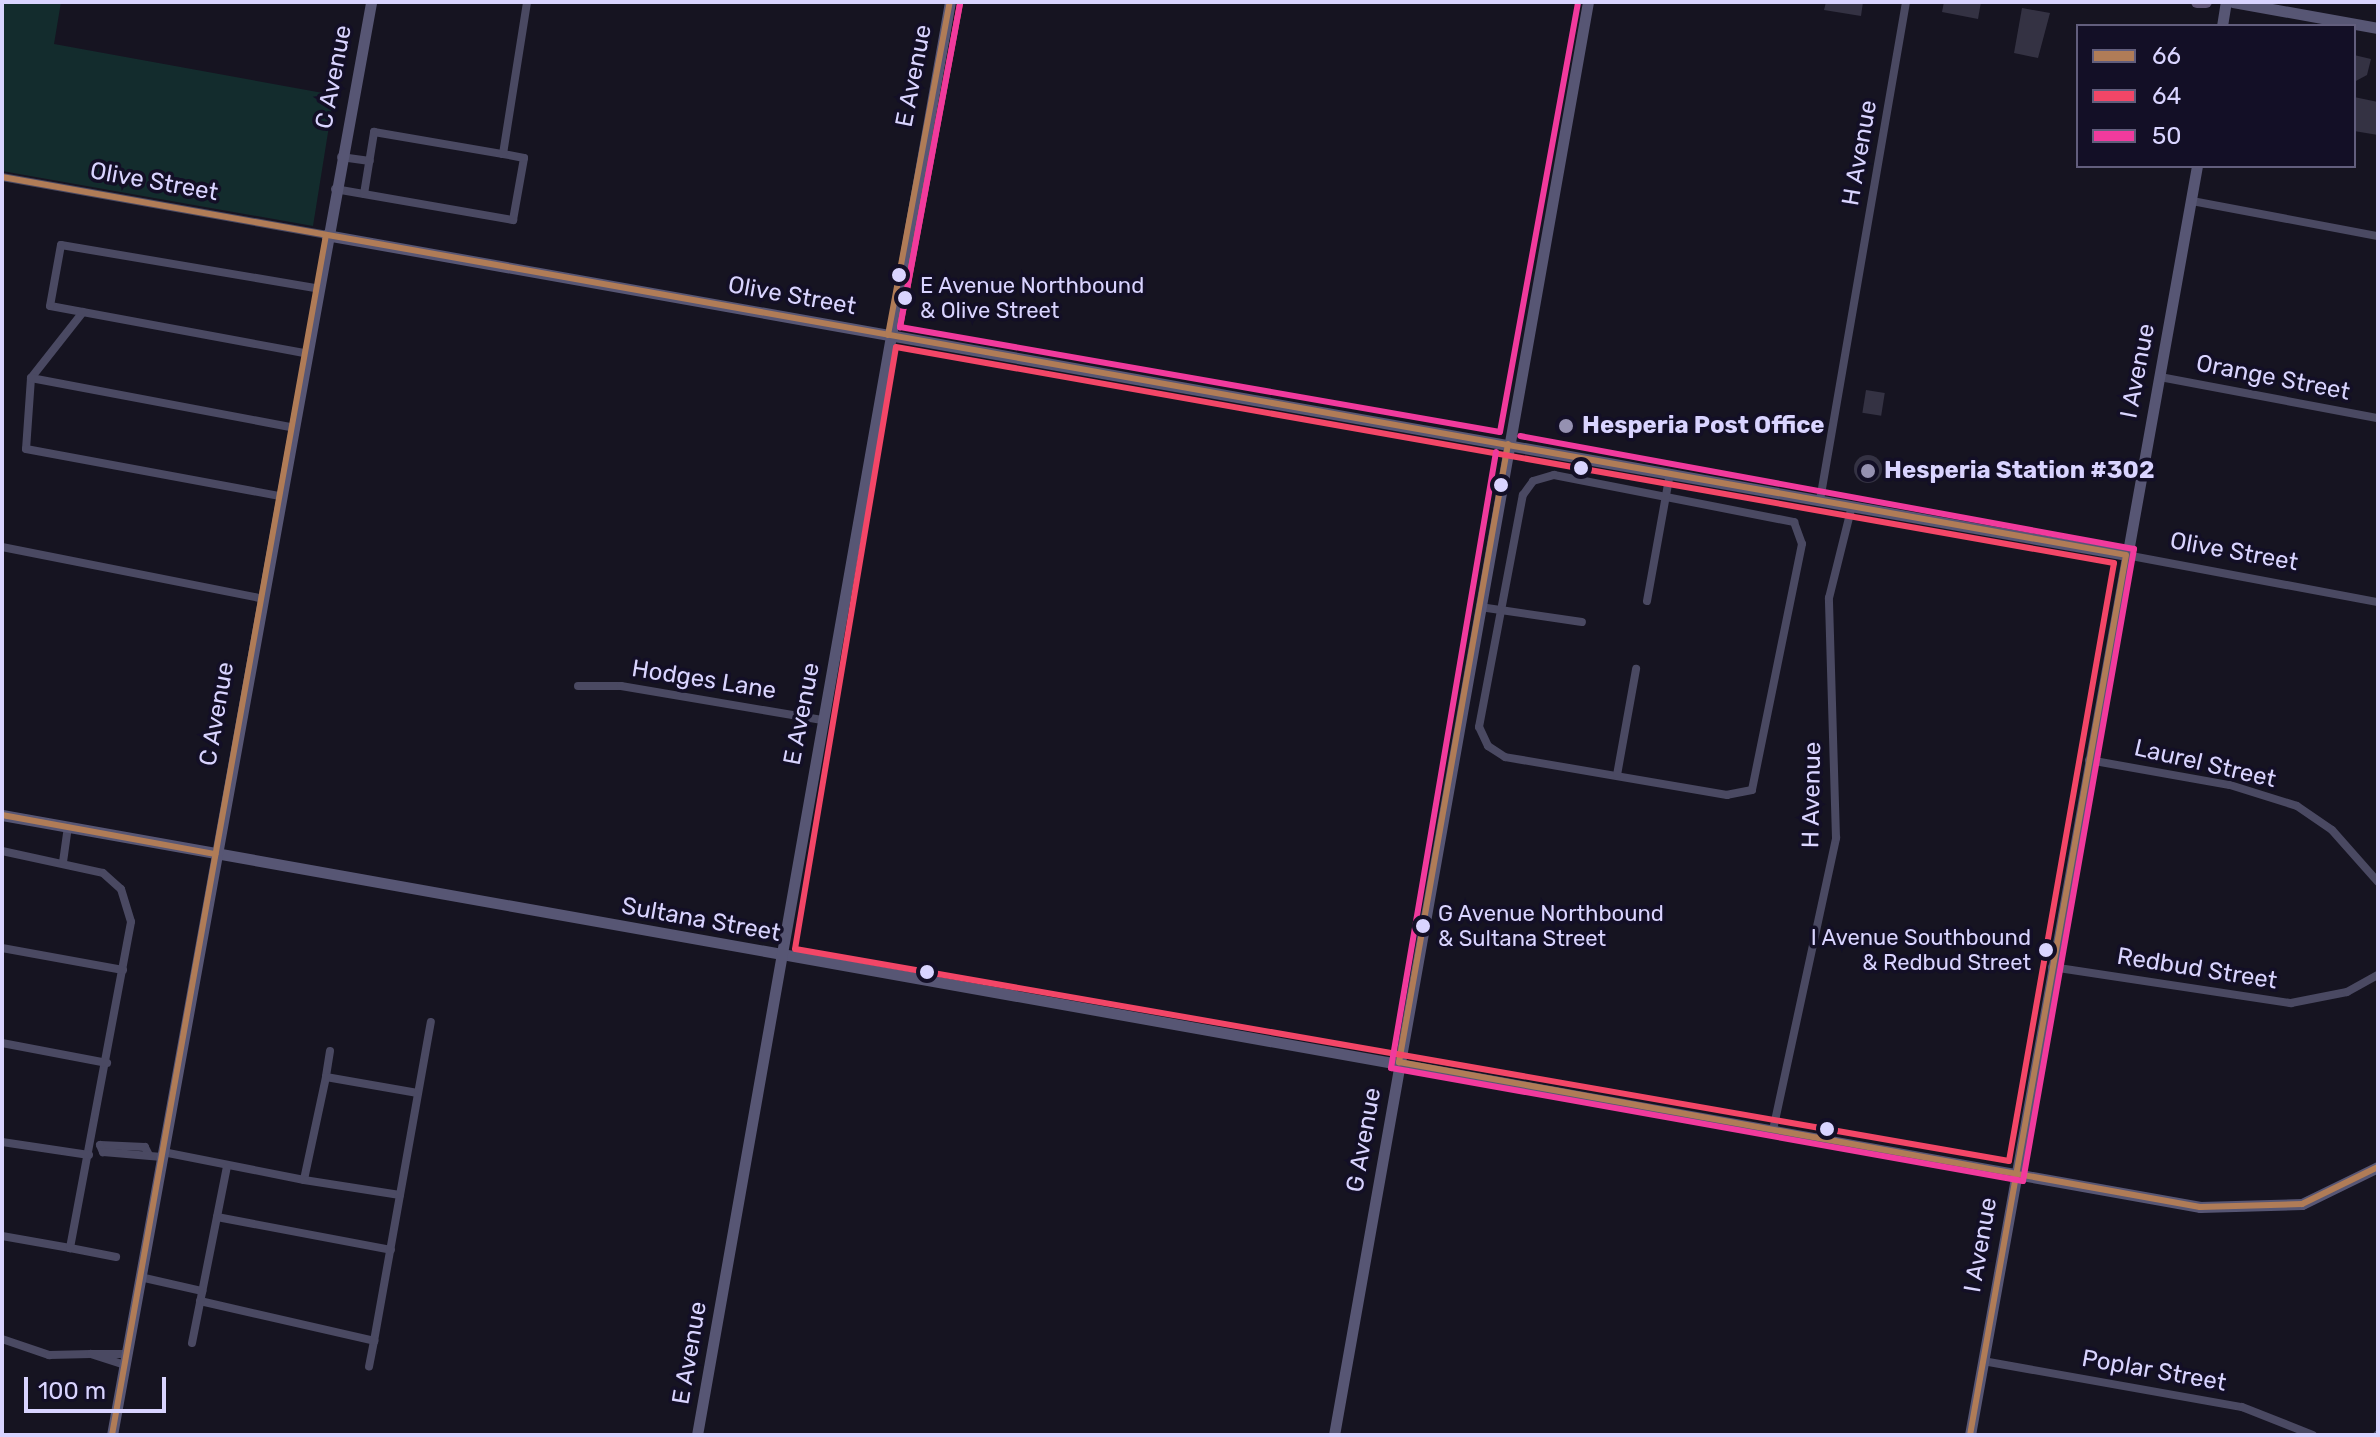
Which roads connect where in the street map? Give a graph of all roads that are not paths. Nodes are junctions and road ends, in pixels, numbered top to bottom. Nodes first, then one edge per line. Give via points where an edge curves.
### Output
1 (371, 2) edge
2 (527, 2) edge
3 (950, 2) edge
4 (1588, 2) edge
5 (1906, 2) edge
6 (2197, 2) edge
7 (2206, 2) edge
8 (2226, 2) edge
9 (2233, 2) edge
10 (2222, 24) edge
11 (2356, 24) edge
12 (2356, 24) edge
13 (2378, 28) edge
14 (503, 154) junction
15 (341, 157) junction
16 (370, 161) junction
17 (2197, 168) edge
18 (2, 177) edge
19 (335, 189) junction
20 (364, 194) junction
21 (2192, 201) junction
22 (326, 235) junction
23 (2378, 236) edge
24 (316, 288) junction
25 (83, 312) junction
26 (888, 335) junction
27 (304, 353) junction
28 (2160, 377) junction
29 (31, 378) junction
30 (2378, 418) edge
31 (291, 427) junction
32 (1508, 444) junction
33 (1670, 473) junction
34 (1666, 495) junction
35 (279, 496) junction
36 (1820, 500) junction
37 (1852, 506) junction
38 (2, 547) edge
39 (2126, 555) junction
40 (260, 598) junction
41 (1647, 601) dead end
42 (2378, 602) edge
43 (1480, 607) junction
44 (1500, 611) junction
45 (1582, 622) dead end
46 (1636, 669) dead end
47 (578, 686) dead end
48 (822, 720) junction
49 (2089, 760) junction
50 (1617, 775) junction
51 (2, 815) edge
52 (68, 827) junction
53 (2, 851) edge
54 (215, 854) junction
55 (63, 859) junction
56 (2378, 882) edge
57 (2, 948) edge
58 (783, 957) junction
59 (2052, 967) junction
60 (123, 970) junction
61 (2378, 975) edge
62 (431, 1022) dead end
63 (2, 1043) edge
64 (330, 1051) dead end
65 (1399, 1062) junction
66 (107, 1063) junction
67 (326, 1077) junction
68 (418, 1093) junction
69 (1773, 1130) junction
70 (2, 1142) edge
71 (96, 1145) junction
72 (162, 1154) junction
73 (89, 1155) junction
74 (227, 1167) junction
75 (2378, 1167) edge
76 (2017, 1173) junction
77 (304, 1180) junction
78 (400, 1195) junction
79 (217, 1217) junction
80 (2, 1236) edge
81 (70, 1248) junction
82 (391, 1250) junction
83 (116, 1257) dead end
84 (140, 1277) junction
85 (201, 1296) junction
86 (2, 1339) edge
87 (374, 1341) junction
88 (192, 1343) dead end
89 (126, 1360) junction
90 (1983, 1361) junction
91 (369, 1367) dead end
92 (112, 1435) edge
93 (697, 1435) edge
94 (1334, 1435) edge
95 (1970, 1435) edge
96 (2313, 1435) edge

1 - 15 street, C Avenue
2 - 14 street
3 - 26 street, E Avenue
4 - 32 street, G Avenue
5 - 36 street, H Avenue
6 - 7 main road
8 - 10 street
9 - 12 street
11 - 13 street
14 - 16 street via 374,132
14 - 20 street via 524,158 513,220
15 - 16 street
15 - 19 street, C Avenue
16 - 20 street
17 - 21 street, I Avenue
18 - 22 street, Olive Street
19 - 20 street
19 - 22 street, C Avenue
21 - 23 street
21 - 28 street, I Avenue
22 - 24 street, C Avenue
22 - 26 street, Olive Street
24 - 25 street via 61,245 50,306
24 - 27 street, C Avenue
25 - 27 street
25 - 29 street
26 - 32 street, Olive Street
26 - 48 street, E Avenue
27 - 31 street, C Avenue
28 - 30 street, Orange Street
28 - 39 street, I Avenue
29 - 31 street
29 - 35 street via 26,449
31 - 35 street, C Avenue
32 - 33 street, Olive Street
32 - 43 street, G Avenue
33 - 34 street
33 - 36 street, Olive Street
34 - 41 street
34 - 44 street via 1554,475 1533,481 1523,495
34 - 50 street via 1783,515 1800,533 1800,559 1752,790 1727,795
35 - 40 street, C Avenue
36 - 37 street, Olive Street
37 - 39 street, Olive Street
37 - 69 street, H Avenue via 1829,598 1836,838
38 - 40 street
39 - 42 street, Olive Street
39 - 49 street, I Avenue
40 - 54 street, C Avenue
43 - 44 street
43 - 65 street, G Avenue
44 - 45 street
44 - 50 street via 1479,727 1488,746 1505,757
46 - 50 street
47 - 48 street, Hodges Lane via 621,686
48 - 58 street, E Avenue
49 - 56 street, Laurel Street via 2230,785 2297,806 2332,830
49 - 59 street, I Avenue
51 - 52 street, Sultana Street
52 - 54 street, Sultana Street
52 - 55 street
53 - 55 street
54 - 58 street, Sultana Street
54 - 72 street, C Avenue
55 - 60 street via 94,868 121,889 131,922
57 - 60 street
58 - 65 street, Sultana Street
58 - 93 street, E Avenue
59 - 61 street, Redbud Street via 2291,1003 2347,992
59 - 76 street, I Avenue
60 - 66 street
62 - 68 street
63 - 66 street
64 - 67 street
65 - 69 street, Sultana Street
65 - 94 street, G Avenue
66 - 71 street
67 - 68 street
67 - 77 street
68 - 78 street
69 - 76 street, Sultana Street
70 - 73 street
71 - 72 street via 145,1147 149,1155
71 - 73 street
72 - 74 street
72 - 84 street, C Avenue
73 - 81 street
74 - 77 street
74 - 79 street
75 - 76 street, Sultana Street via 2327,1196 2248,1211
76 - 90 street, I Avenue
77 - 78 street
78 - 82 street
79 - 82 street
79 - 85 street
80 - 81 street
81 - 83 street
82 - 87 street
84 - 85 street
84 - 89 street, C Avenue
85 - 87 street
85 - 88 street
86 - 89 street via 49,1355
87 - 91 street
89 - 92 street, C Avenue
90 - 95 street, I Avenue
90 - 96 street, Poplar Street via 2242,1407

